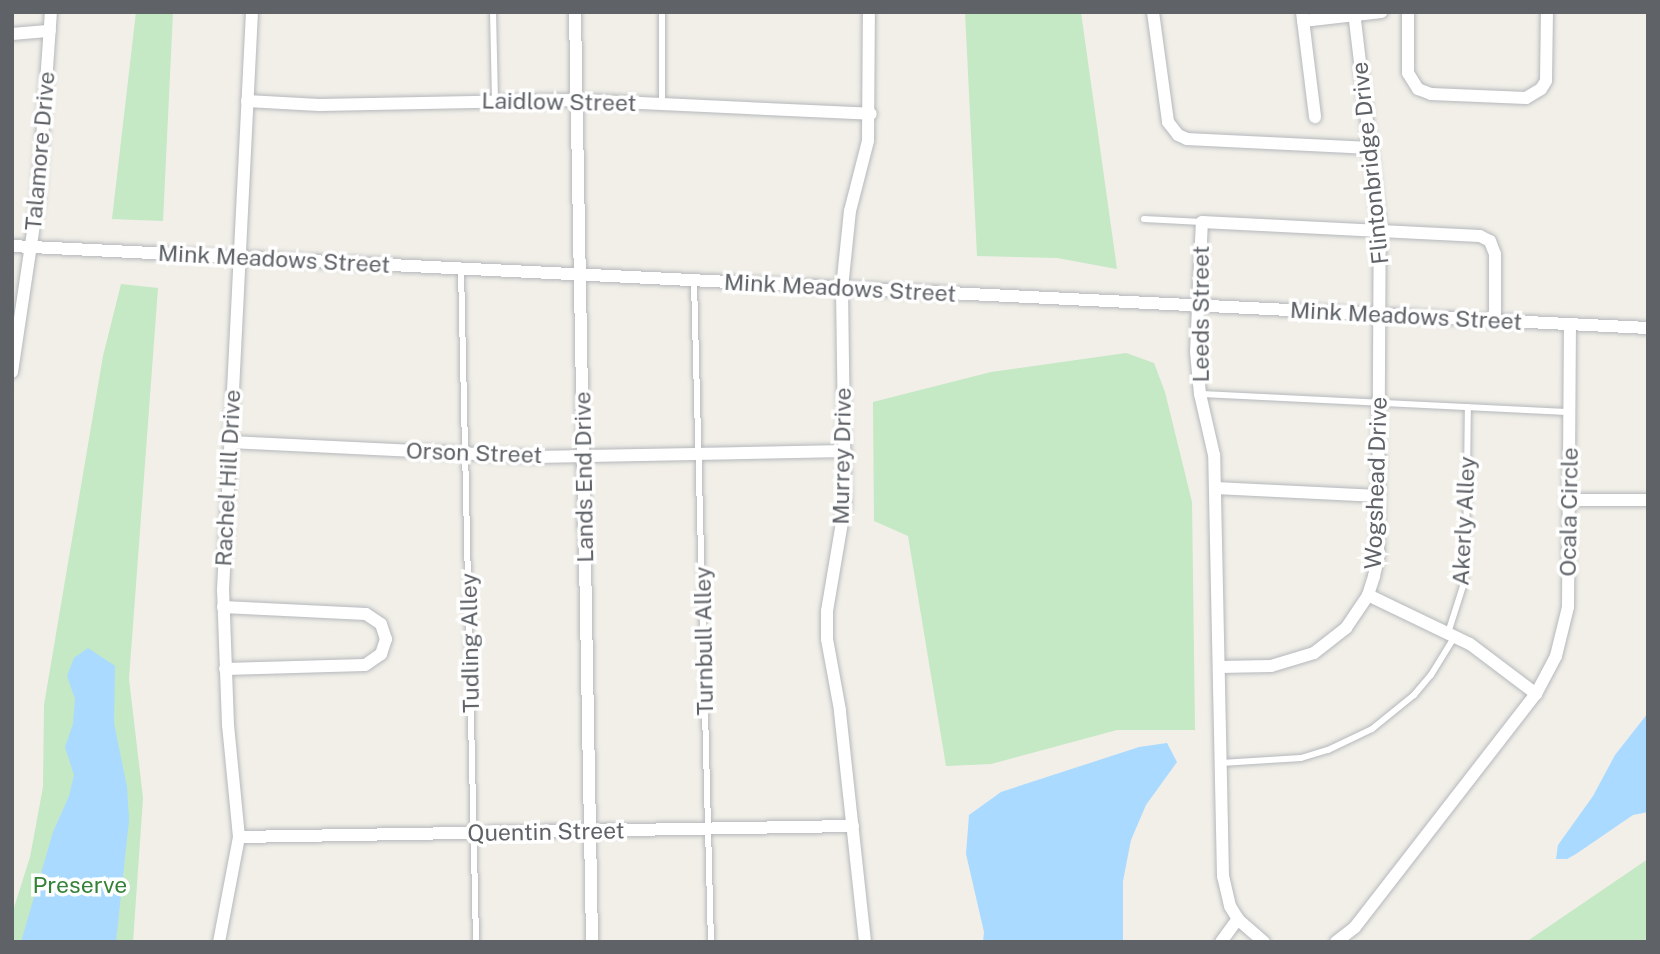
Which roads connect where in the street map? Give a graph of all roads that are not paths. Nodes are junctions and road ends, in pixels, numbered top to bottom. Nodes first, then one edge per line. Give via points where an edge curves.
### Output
1 (51, 12) edge
2 (252, 12) edge
3 (493, 12) edge
4 (575, 12) edge
5 (662, 12) edge
6 (869, 12) edge
7 (1153, 12) edge
8 (1381, 12) edge
9 (1408, 12) edge
10 (1547, 12) edge
11 (1355, 14) edge
12 (1302, 17) edge
13 (50, 31) junction
14 (12, 34) edge
15 (577, 100) junction
16 (247, 101) junction
17 (495, 101) junction
18 (663, 104) junction
19 (871, 114) junction
20 (1315, 117) dead end
21 (1370, 148) junction
22 (1144, 219) dead end
23 (1202, 222) junction
24 (1380, 230) junction
25 (32, 244) junction
26 (12, 246) edge
27 (239, 258) junction
28 (461, 269) junction
29 (580, 275) junction
30 (694, 281) junction
31 (842, 288) junction
32 (1199, 306) junction
33 (1380, 315) junction
34 (1495, 321) junction
35 (1570, 324) junction
36 (1648, 328) edge
37 (12, 372) edge
38 (1200, 394) junction
39 (1380, 403) junction
40 (1468, 407) junction
41 (1570, 412) junction
42 (230, 442) junction
43 (845, 451) junction
44 (467, 453) junction
45 (699, 454) junction
46 (583, 456) junction
47 (1216, 488) junction
48 (1379, 496) junction
49 (1569, 500) junction
50 (1646, 500) dead end
51 (1367, 595) junction
52 (223, 607) junction
53 (1451, 634) junction
54 (1219, 667) junction
55 (225, 669) junction
56 (1536, 694) junction
57 (1221, 763) junction
58 (853, 826) junction
59 (709, 829) junction
60 (590, 831) junction
61 (473, 833) junction
62 (239, 837) junction
63 (1238, 919) junction
64 (219, 942) edge
65 (476, 942) edge
66 (592, 942) edge
67 (711, 942) edge
68 (865, 942) edge
69 (1221, 942) edge
70 (1264, 942) edge
71 (1336, 942) edge

1 - 13 street, Talamore Drive
2 - 16 street, Rachel Hill Drive
3 - 17 lane
4 - 15 street, Lands End Drive
5 - 18 lane
6 - 19 street, Murrey Drive
7 - 21 street via 1168,122 1178,135
8 - 11 street
9 - 10 street via 1408,73 1418,89 1431,94 1526,98 1546,81
11 - 12 street
11 - 21 street, Flintonbridge Drive
12 - 20 street
13 - 14 street
13 - 25 street, Talamore Drive
15 - 17 street, Laidlow Street
15 - 18 street, Laidlow Street
15 - 29 street, Lands End Drive
16 - 17 street, Laidlow Street
16 - 27 street, Rachel Hill Drive
18 - 19 street, Laidlow Street
19 - 31 street, Murrey Drive via 863,168 850,211
21 - 24 street, Flintonbridge Drive
22 - 23 lane
23 - 24 street, Leeds Street
23 - 32 street, Leeds Street
24 - 33 street, Flintonbridge Drive
24 - 34 street, Leeds Street via 1480,236 1490,241 1495,254
25 - 26 street, Mink Meadows Street
25 - 27 street, Mink Meadows Street
25 - 37 street, Talamore Drive
27 - 28 street, Mink Meadows Street
27 - 42 street, Rachel Hill Drive
28 - 29 street, Mink Meadows Street
28 - 44 lane, Tudling Alley
29 - 30 street, Mink Meadows Street
29 - 46 street, Lands End Drive
30 - 31 street, Mink Meadows Street
30 - 45 lane, Turnbull Alley
31 - 32 street, Mink Meadows Street
31 - 43 street, Murrey Drive
32 - 33 street, Mink Meadows Street
32 - 38 street, Leeds Street via 1196,352
33 - 34 street, Mink Meadows Street
33 - 39 street, Wogshead Drive
34 - 35 street, Mink Meadows Street
35 - 36 street, Mink Meadows Street
35 - 41 street, Ocala Circle
38 - 39 lane
38 - 47 street, Leeds Street via 1211,432
39 - 40 lane
39 - 48 street, Wogshead Drive
40 - 41 lane
40 - 53 lane, Akerly Alley via 1466,560
41 - 49 street, Ocala Circle
42 - 44 street, Orson Street
42 - 52 street, Rachel Hill Drive
43 - 45 street, Orson Street
43 - 58 street, Murrey Drive via 845,505 831,581 827,639
44 - 46 street, Orson Street
44 - 61 lane, Tudling Alley
45 - 46 street, Orson Street
45 - 59 lane, Turnbull Alley
46 - 60 street, Lands End Drive
47 - 48 street
47 - 54 street, Leeds Street
48 - 51 street, Wogshead Drive via 1378,558
49 - 50 street
49 - 56 street, Ocala Circle via 1568,607 1556,656
51 - 53 street
51 - 54 street, Wogshead Drive via 1346,628 1314,653 1271,666
52 - 55 street, Rachel Hill Drive
52 - 55 street via 366,614 381,624 386,639 381,654 365,665
53 - 56 street
53 - 57 lane, Akerly Alley via 1431,675 1372,729 1301,758
54 - 57 street
55 - 62 street, Rachel Hill Drive
56 - 71 street, Ocala Circle via 1356,928
57 - 63 street via 1224,891
58 - 59 street, Quentin Street
58 - 68 street, Murrey Drive
59 - 60 street, Quentin Street
59 - 67 lane, Turnbull Alley
60 - 61 street, Quentin Street
60 - 66 street, Lands End Drive
61 - 62 street, Quentin Street
61 - 65 lane, Tudling Alley
62 - 64 street, Rachel Hill Drive
63 - 69 street
63 - 70 street

